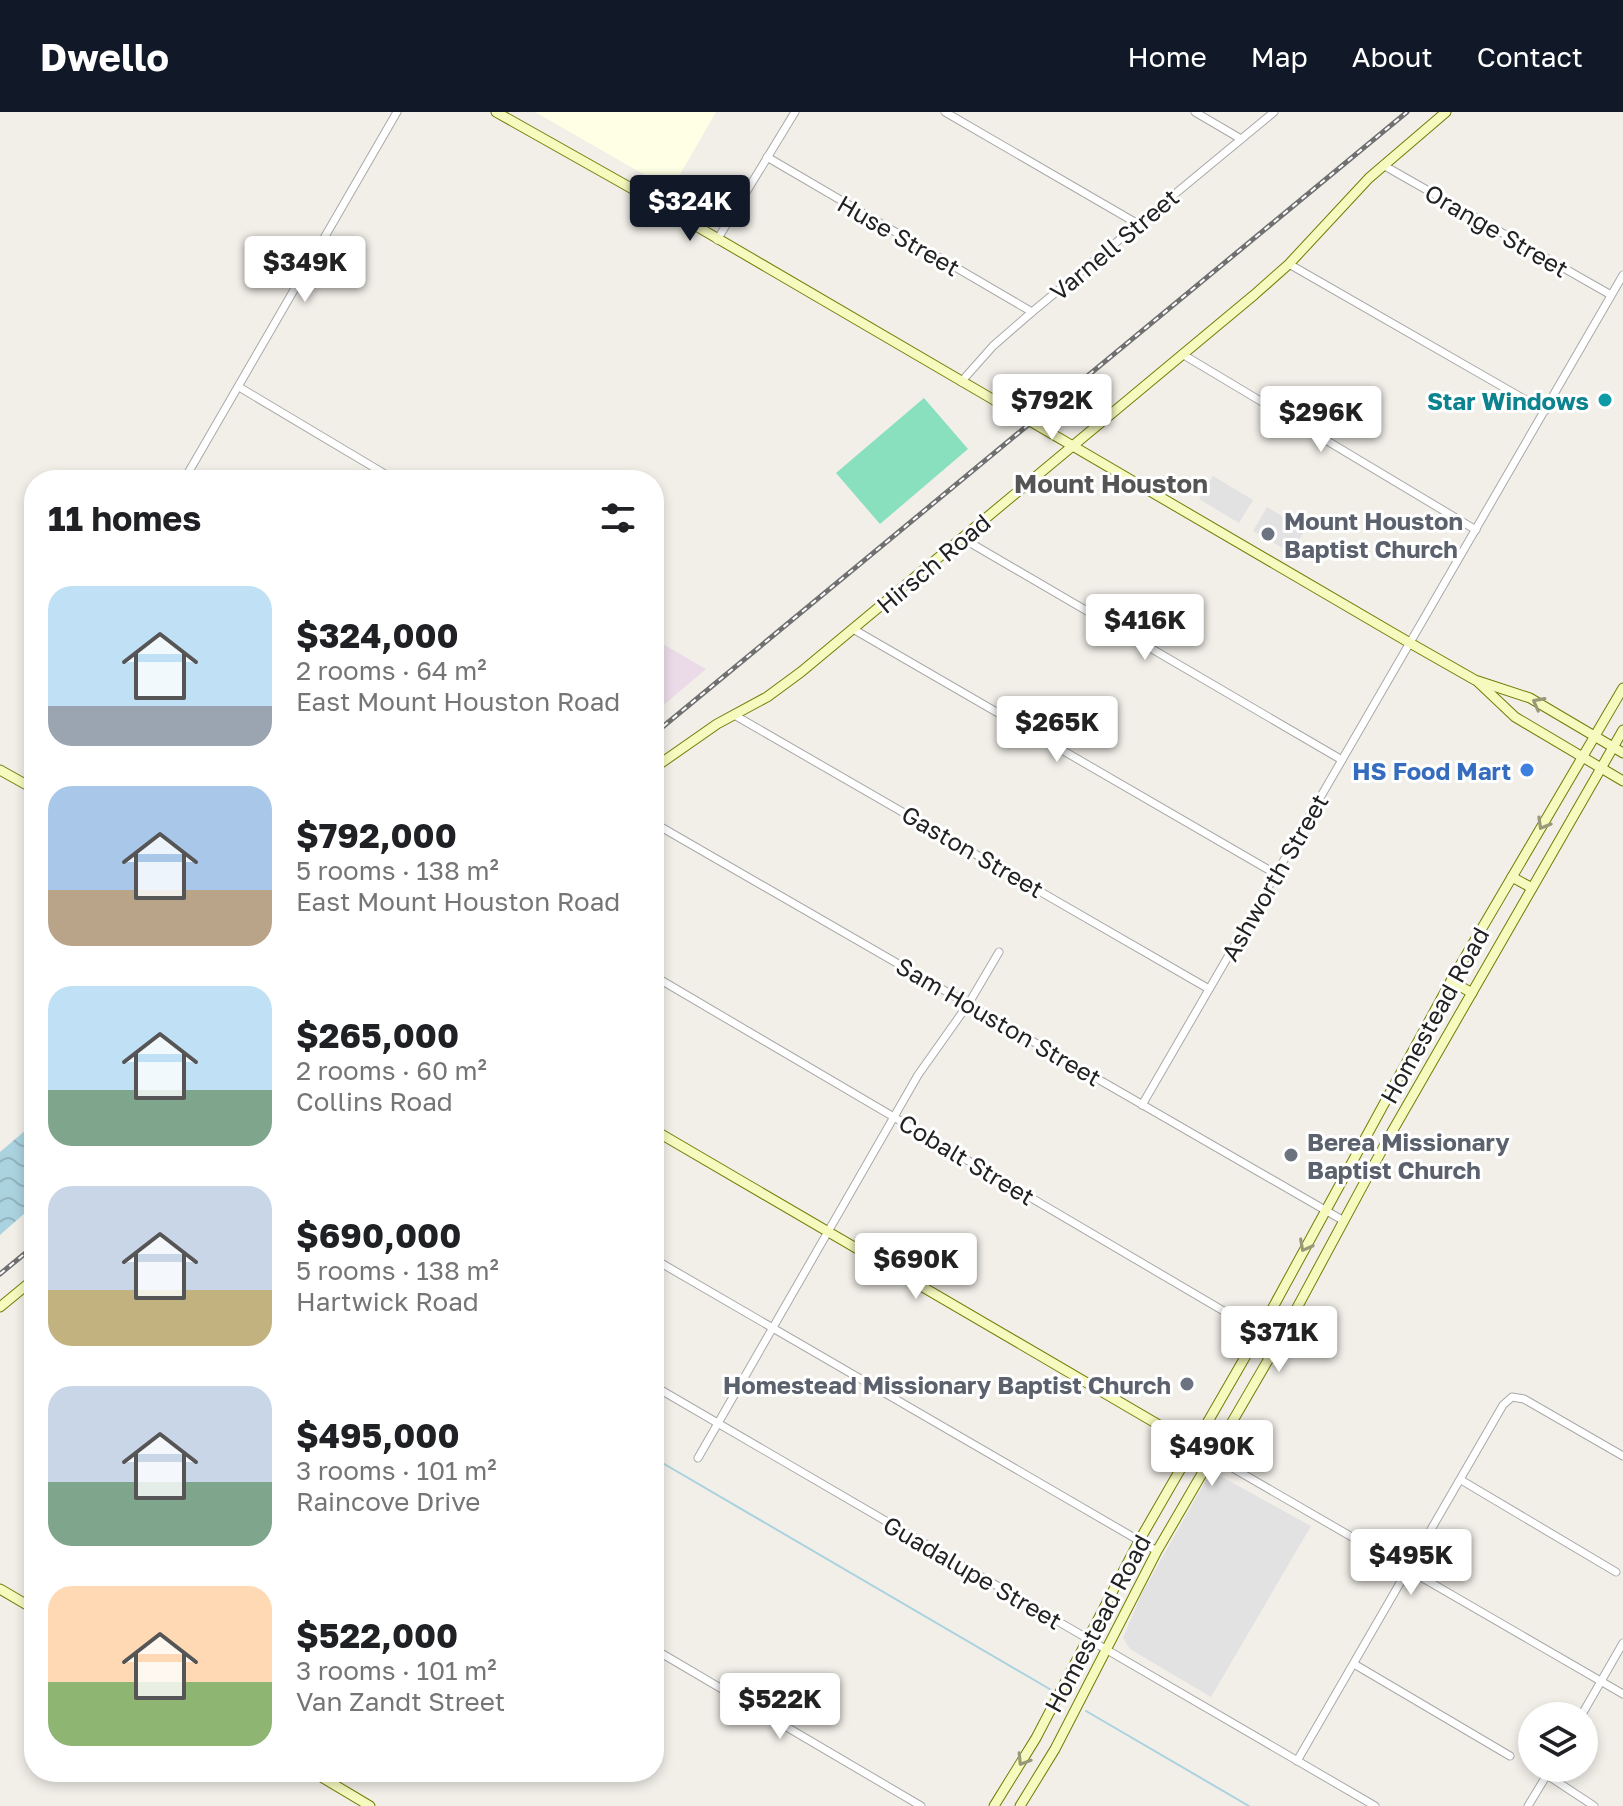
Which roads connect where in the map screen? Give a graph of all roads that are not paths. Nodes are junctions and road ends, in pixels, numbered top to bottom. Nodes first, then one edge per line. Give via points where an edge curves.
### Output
1 (397, 112) edge
2 (496, 112) edge
3 (795, 112) edge
4 (945, 112) edge
5 (1195, 112) edge
6 (1274, 112) edge
7 (1446, 112) edge
8 (1241, 139) junction
9 (767, 157) junction
10 (1383, 165) junction
11 (1138, 224) junction
12 (717, 240) junction
13 (1289, 264) junction
14 (1623, 275) edge
15 (1611, 295) junction
16 (1032, 312) junction
17 (1182, 354) junction
18 (961, 382) junction
19 (239, 387) junction
20 (1545, 411) junction
21 (1072, 446) junction
22 (190, 470) edge
23 (378, 470) edge
24 (1476, 530) junction
25 (962, 538) junction
26 (853, 629) junction
27 (1410, 643) junction
28 (1475, 680) junction
29 (1623, 688) edge
30 (736, 716) junction
31 (1623, 730) edge
32 (1595, 736) junction
33 (1613, 747) junction
34 (1623, 753) edge
35 (1582, 757) junction
36 (1342, 760) junction
37 (664, 761) edge
38 (1601, 768) junction
39 (0, 770) edge
40 (1623, 781) edge
41 (24, 783) edge
42 (664, 829) edge
43 (1276, 874) junction
44 (1512, 877) junction
45 (1532, 888) junction
46 (999, 952) dead end
47 (1451, 981) junction
48 (664, 982) edge
49 (1209, 989) junction
50 (1472, 993) junction
51 (969, 1003) junction
52 (1383, 1104) junction
53 (1142, 1105) junction
54 (1403, 1112) junction
55 (895, 1115) junction
56 (664, 1136) edge
57 (1324, 1210) junction
58 (1344, 1221) junction
59 (828, 1231) junction
60 (664, 1265) edge
61 (24, 1288) edge
62 (0, 1307) edge
63 (772, 1328) junction
64 (1259, 1333) junction
65 (1278, 1343) junction
66 (664, 1392) edge
67 (718, 1423) junction
68 (1193, 1445) junction
69 (1212, 1456) junction
70 (1623, 1456) edge
71 (698, 1458) dead end
72 (1461, 1480) junction
73 (1139, 1541) junction
74 (1157, 1551) junction
75 (1409, 1570) junction
76 (1616, 1572) dead end
77 (0, 1589) edge
78 (24, 1603) edge
79 (1088, 1639) junction
80 (1623, 1643) edge
81 (1106, 1650) junction
82 (664, 1655) edge
83 (1354, 1664) junction
84 (1601, 1681) junction
85 (1623, 1694) edge
86 (1589, 1702) edge
87 (1036, 1738) junction
88 (1055, 1749) junction
89 (1510, 1756) dead end
90 (1297, 1761) junction
91 (330, 1782) edge
92 (1542, 1782) edge
93 (1563, 1782) edge
94 (370, 1806) edge
95 (921, 1806) edge
96 (994, 1806) edge
97 (1020, 1806) edge
98 (1375, 1806) edge
99 (1528, 1806) edge
100 (1594, 1806) edge

1 - 19 street
2 - 12 main road
3 - 9 street
4 - 11 street
5 - 8 street
6 - 8 street, Varnell Street
7 - 10 main road, Hirsch Road
8 - 11 street, Varnell Street
9 - 12 street
9 - 16 street, Huse Street
10 - 13 main road, Hirsch Road
10 - 15 street, Orange Street
11 - 16 street, Varnell Street
12 - 18 main road
13 - 17 main road, Hirsch Road
13 - 20 street
14 - 15 street, Ashworth Street
15 - 20 street, Ashworth Street
16 - 18 street, Varnell Street
17 - 21 main road, Hirsch Road
17 - 24 street
18 - 21 main road
19 - 22 street
19 - 23 street
20 - 24 street, Ashworth Street
21 - 25 main road, Hirsch Road
21 - 27 main road
24 - 27 street, Ashworth Street
25 - 26 main road, Hirsch Road
25 - 36 street
26 - 30 main road, Hirsch Road
26 - 43 street
27 - 28 main road
27 - 36 street, Ashworth Street
32 -> 28 main road via 1530,698
28 - 35 main road via 1515,717
29 - 32 main road, Homestead Road
30 - 37 main road, Hirsch Road
30 - 49 street, Gaston Street
31 - 33 main road, Homestead Road
32 - 33 main road
32 - 35 main road, Homestead Road
33 - 34 main road
33 - 38 main road, Homestead Road
35 - 38 main road
35 -> 44 main road, Homestead Road
36 - 43 street, Ashworth Street
38 - 40 main road
38 - 45 main road, Homestead Road
39 - 41 main road
42 - 51 street, Sam Houston Street
43 - 49 street, Ashworth Street
44 - 45 main road
44 - 47 main road, Homestead Road
45 - 50 main road, Homestead Road
46 - 51 street
47 - 50 main road
47 - 52 main road, Homestead Road
48 - 55 street, Cobalt Street
49 - 53 street, Ashworth Street
50 - 54 main road, Homestead Road
51 - 53 street, Sam Houston Street
51 - 55 street
52 - 54 main road
52 - 57 main road, Homestead Road
53 - 57 street, Sam Houston Street
54 - 58 main road, Homestead Road
55 - 59 street
55 - 64 street, Cobalt Street
56 - 59 main road
57 - 58 street, Sam Houston Street
57 -> 64 main road, Homestead Road
58 - 65 main road, Homestead Road
59 - 63 street
59 - 68 main road
60 - 63 street
61 - 62 main road
63 - 67 street
63 - 73 street
64 - 65 street, Cobalt Street
64 - 68 main road, Homestead Road
65 - 69 main road, Homestead Road
66 - 67 street, Guadalupe Street
67 - 71 street
67 - 79 street, Guadalupe Street
68 - 69 main road
68 - 73 main road, Homestead Road
69 - 74 main road, Homestead Road
69 - 75 street
70 - 72 street via 1512,1397
72 - 75 street
72 - 76 street
73 - 74 street
73 - 79 main road, Homestead Road
74 - 81 main road, Homestead Road
75 - 83 street
75 - 84 street
77 - 78 main road
79 - 81 street, Guadalupe Street
79 - 87 main road, Homestead Road
80 - 84 street
81 - 88 main road, Homestead Road
81 - 90 street, Guadalupe Street
82 - 95 street
83 - 89 street
83 - 90 street
84 - 85 street
84 - 86 street
87 - 88 main road
87 -> 96 main road, Homestead Road
88 - 97 main road, Homestead Road
90 - 98 street, Guadalupe Street
91 - 94 main road
92 - 99 street
93 - 100 street

